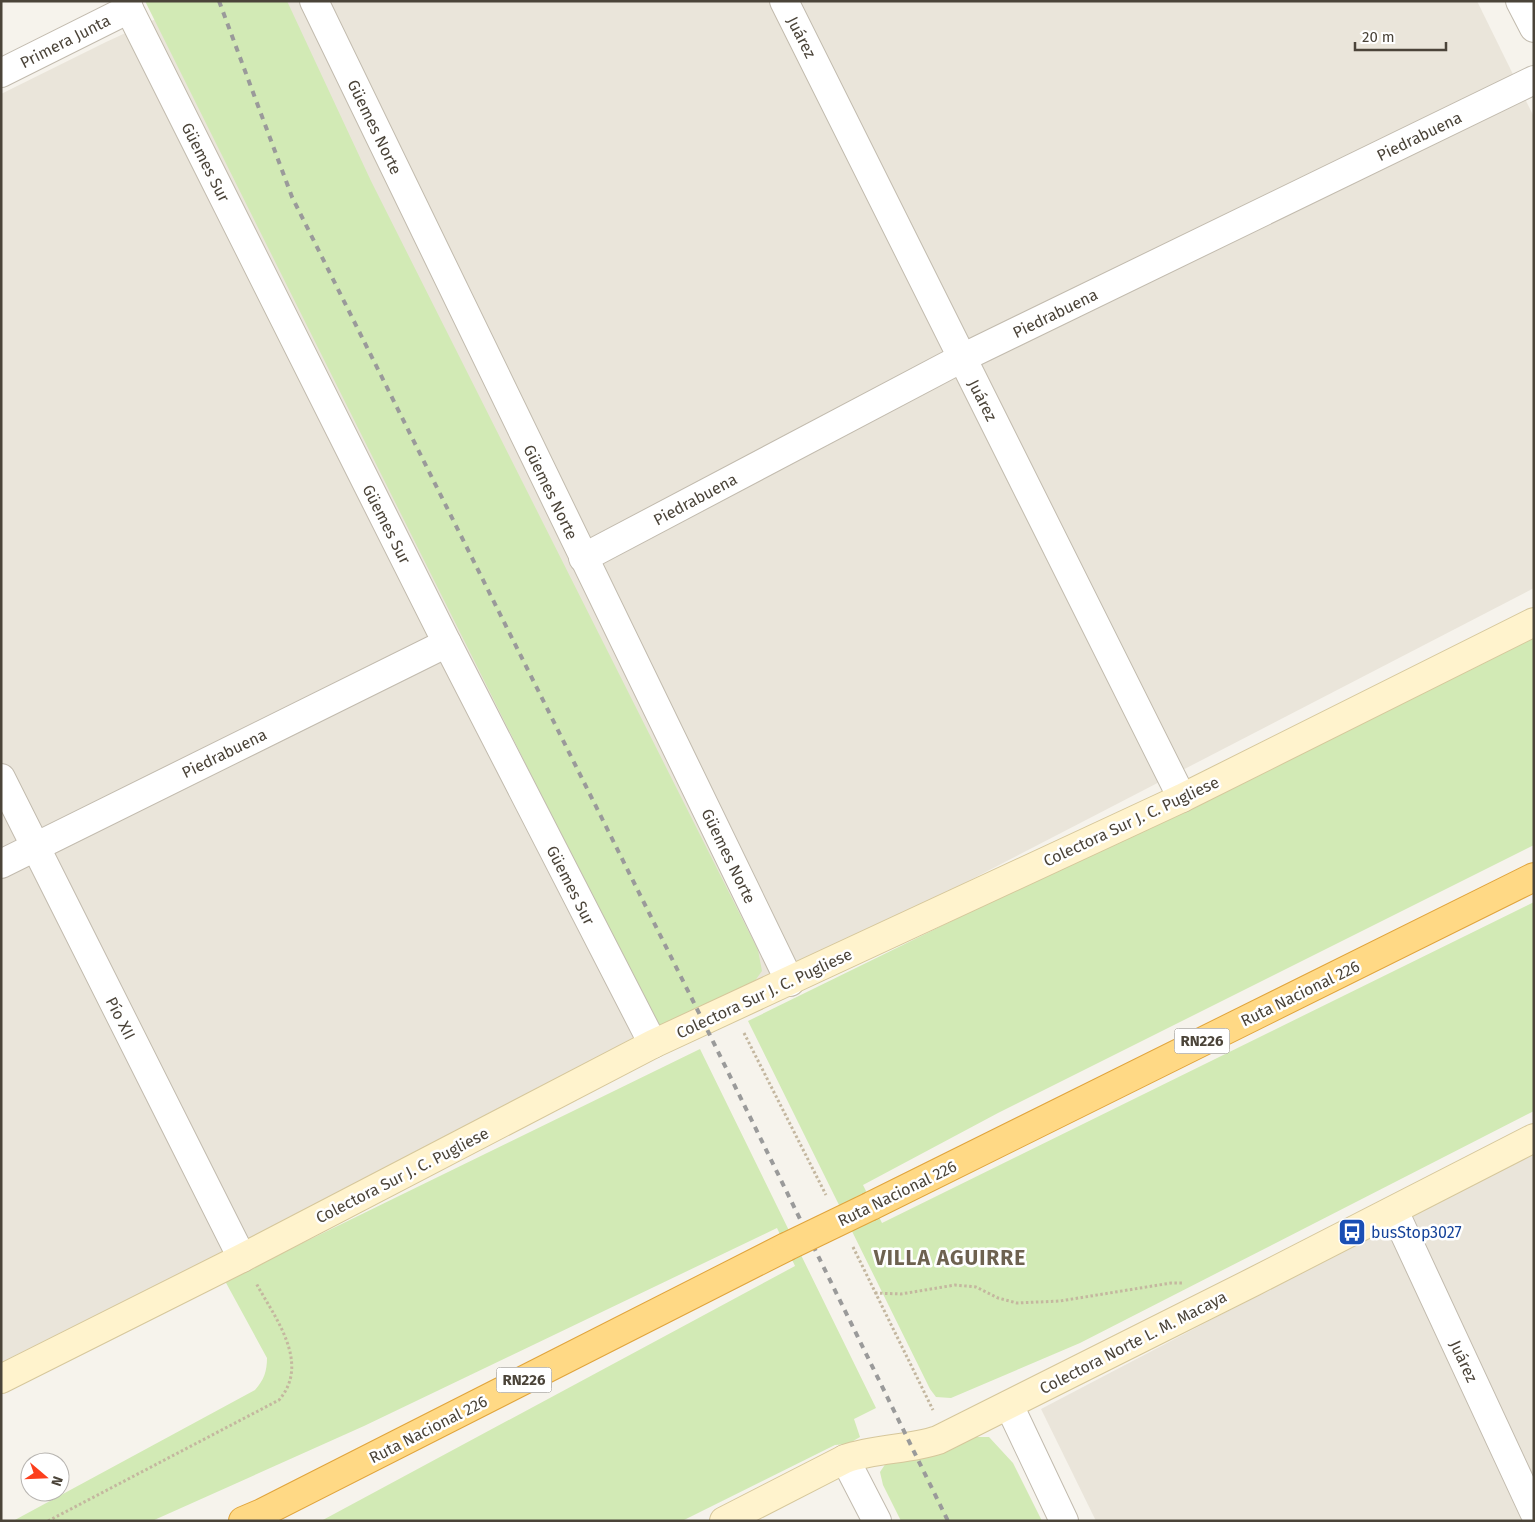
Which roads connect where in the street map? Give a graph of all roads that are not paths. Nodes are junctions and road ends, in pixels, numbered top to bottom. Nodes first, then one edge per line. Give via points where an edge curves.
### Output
1 (314, 1) edge
2 (784, 1) edge
3 (1520, 1) edge
4 (128, 5) edge
5 (1534, 28) edge
6 (1, 73) edge
7 (1534, 80) edge
8 (962, 358) junction
9 (583, 558) junction
10 (1534, 622) edge
11 (447, 643) junction
12 (1, 778) edge
13 (1182, 798) junction
14 (35, 847) junction
15 (1, 864) edge
16 (1534, 877) edge
17 (790, 982) junction
18 (653, 1044) junction
19 (1534, 1138) edge
20 (1394, 1211) junction
21 (242, 1258) junction
22 (1, 1379) edge
23 (1009, 1405) junction
24 (845, 1459) junction
25 (1534, 1512) edge
26 (252, 1518) edge
27 (724, 1521) edge
28 (877, 1521) edge
29 (1064, 1521) edge

1 - 9 street, Güemes Norte
2 - 8 street, Juárez
3 - 5 street
4 - 6 street, Primera Junta
4 - 11 street, Güemes Sur
7 - 8 street, Piedrabuena
8 - 9 street, Piedrabuena
8 - 13 street, Juárez
9 - 17 street, Güemes Norte
10 - 13 main road, Colectora Sur J. C. Pugliese
11 - 14 street, Piedrabuena
11 - 18 street, Güemes Sur
12 - 14 street, Pío XII
13 - 17 main road, Colectora Sur J. C. Pugliese
14 - 15 street, Piedrabuena
14 - 21 street, Pío XII
16 - 26 highway, Ruta Nacional 226 / RN226, bridge via 786,1247
17 - 18 main road, Colectora Sur J. C. Pugliese
18 - 21 main road, Colectora Sur J. C. Pugliese
19 - 20 main road, Colectora Norte L. M. Macaya
20 - 23 main road, Colectora Norte L. M. Macaya
20 - 25 street, Juárez
21 - 22 main road, Colectora Sur J. C. Pugliese
23 - 24 main road, Colectora Norte L. M. Macaya via 931,1442
23 - 29 street
24 - 27 main road, Colectora Norte L. M. Macaya
24 - 28 street

